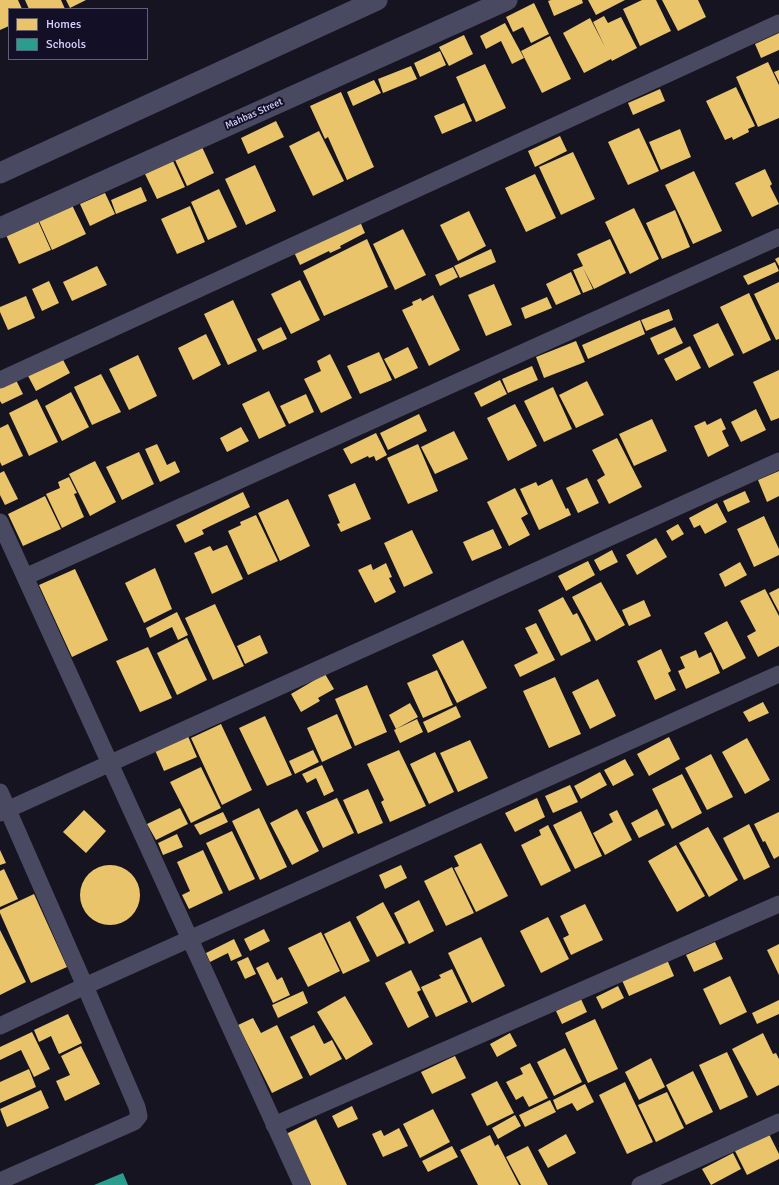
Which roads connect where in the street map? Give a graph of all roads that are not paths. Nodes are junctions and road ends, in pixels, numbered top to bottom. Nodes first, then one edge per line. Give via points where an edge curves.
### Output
1 (377, 0) edge
2 (508, 0) edge
3 (779, 23) edge
4 (0, 173) edge
5 (0, 228) edge
6 (779, 237) edge
7 (0, 380) edge
8 (779, 461) edge
9 (0, 522) edge
10 (25, 576) junction
11 (779, 674) edge
12 (109, 762) junction
13 (0, 792) edge
14 (4, 811) edge
15 (779, 904) edge
16 (189, 940) junction
17 (86, 986) junction
18 (0, 1026) edge
19 (779, 1122) edge
20 (274, 1125) junction
21 (0, 1181) edge
22 (302, 1185) edge
23 (640, 1185) edge

1 - 4 street
2 - 5 street, Mahbas Street
3 - 7 street
6 - 10 street
8 - 12 street
9 - 10 street
10 - 12 street
11 - 16 street
12 - 14 street
12 - 16 street
13 - 14 street
14 - 17 street
15 - 20 street
16 - 17 street
16 - 20 street
17 - 18 street
17 - 21 street via 140,1116 134,1122
19 - 23 street
20 - 22 street

